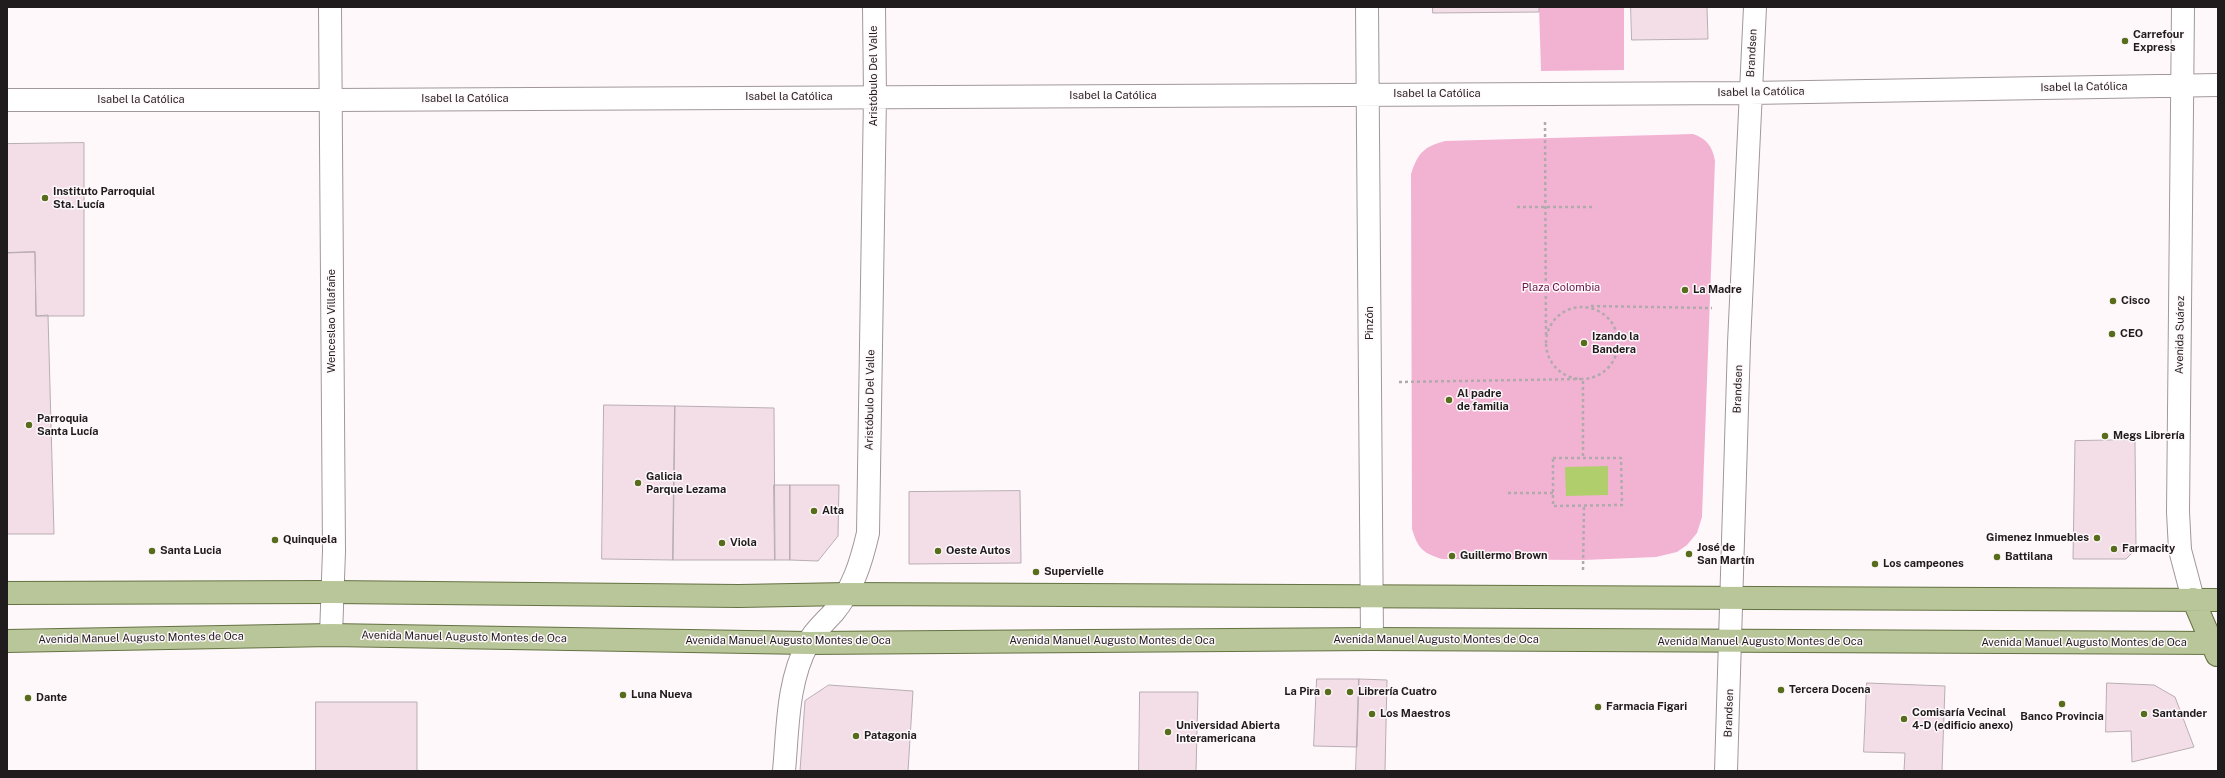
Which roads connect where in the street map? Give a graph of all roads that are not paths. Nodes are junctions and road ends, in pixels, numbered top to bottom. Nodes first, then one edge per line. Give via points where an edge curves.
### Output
1 (330, 7) edge
2 (874, 7) edge
3 (1367, 7) edge
4 (1755, 7) edge
5 (2183, 7) edge
6 (2218, 85) edge
7 (2184, 86) junction
8 (1750, 93) junction
9 (1368, 95) junction
10 (875, 96) junction
11 (7, 100) edge
12 (331, 100) junction
13 (332, 592) junction
14 (7, 593) edge
15 (847, 594) junction
16 (1372, 597) junction
17 (1732, 598) junction
18 (2193, 599) junction
19 (2218, 600) edge
20 (331, 634) junction
21 (1372, 639) junction
22 (7, 642) edge
23 (1732, 642) junction
24 (808, 643) junction
25 (2216, 648) edge
26 (784, 771) edge
27 (1726, 771) edge

1 - 12 street, Wenceslao Villafañe
2 - 10 street, Aristóbulo Del Valle
3 - 9 street, Pinzón
4 - 8 street, Brandsen
5 - 7 street, Avenida Suárez
6 - 7 street, Isabel la Católica
7 - 8 street, Isabel la Católica
7 - 18 street, Avenida Suárez via 2178,512 2180,550
8 - 9 street, Isabel la Católica
8 - 17 street, Brandsen
9 - 10 street, Isabel la Católica
9 - 16 street, Pinzón
10 - 12 street, Isabel la Católica
10 - 15 street, Aristóbulo Del Valle via 868,533 860,568
11 - 12 street, Isabel la Católica
12 - 13 street, Wenceslao Villafañe via 334,543
13 - 14 main road
13 - 15 main road via 739,596
13 - 20 street, Wenceslao Villafañe
15 - 16 main road
15 - 24 street, Aristóbulo Del Valle
16 - 17 main road
16 - 21 street, Pinzón
17 - 18 main road
17 - 23 street, Brandsen
18 - 19 main road
18 - 25 main road, Avenida Suárez
20 - 22 main road, Avenida Manuel Augusto Montes de Oca
20 - 24 main road, Avenida Manuel Augusto Montes de Oca
21 - 23 main road, Avenida Manuel Augusto Montes de Oca
21 - 24 main road, Avenida Manuel Augusto Montes de Oca
23 - 25 main road, Avenida Manuel Augusto Montes de Oca
23 - 27 street, Brandsen
24 - 26 street, Aristóbulo Del Valle via 796,672 790,704

